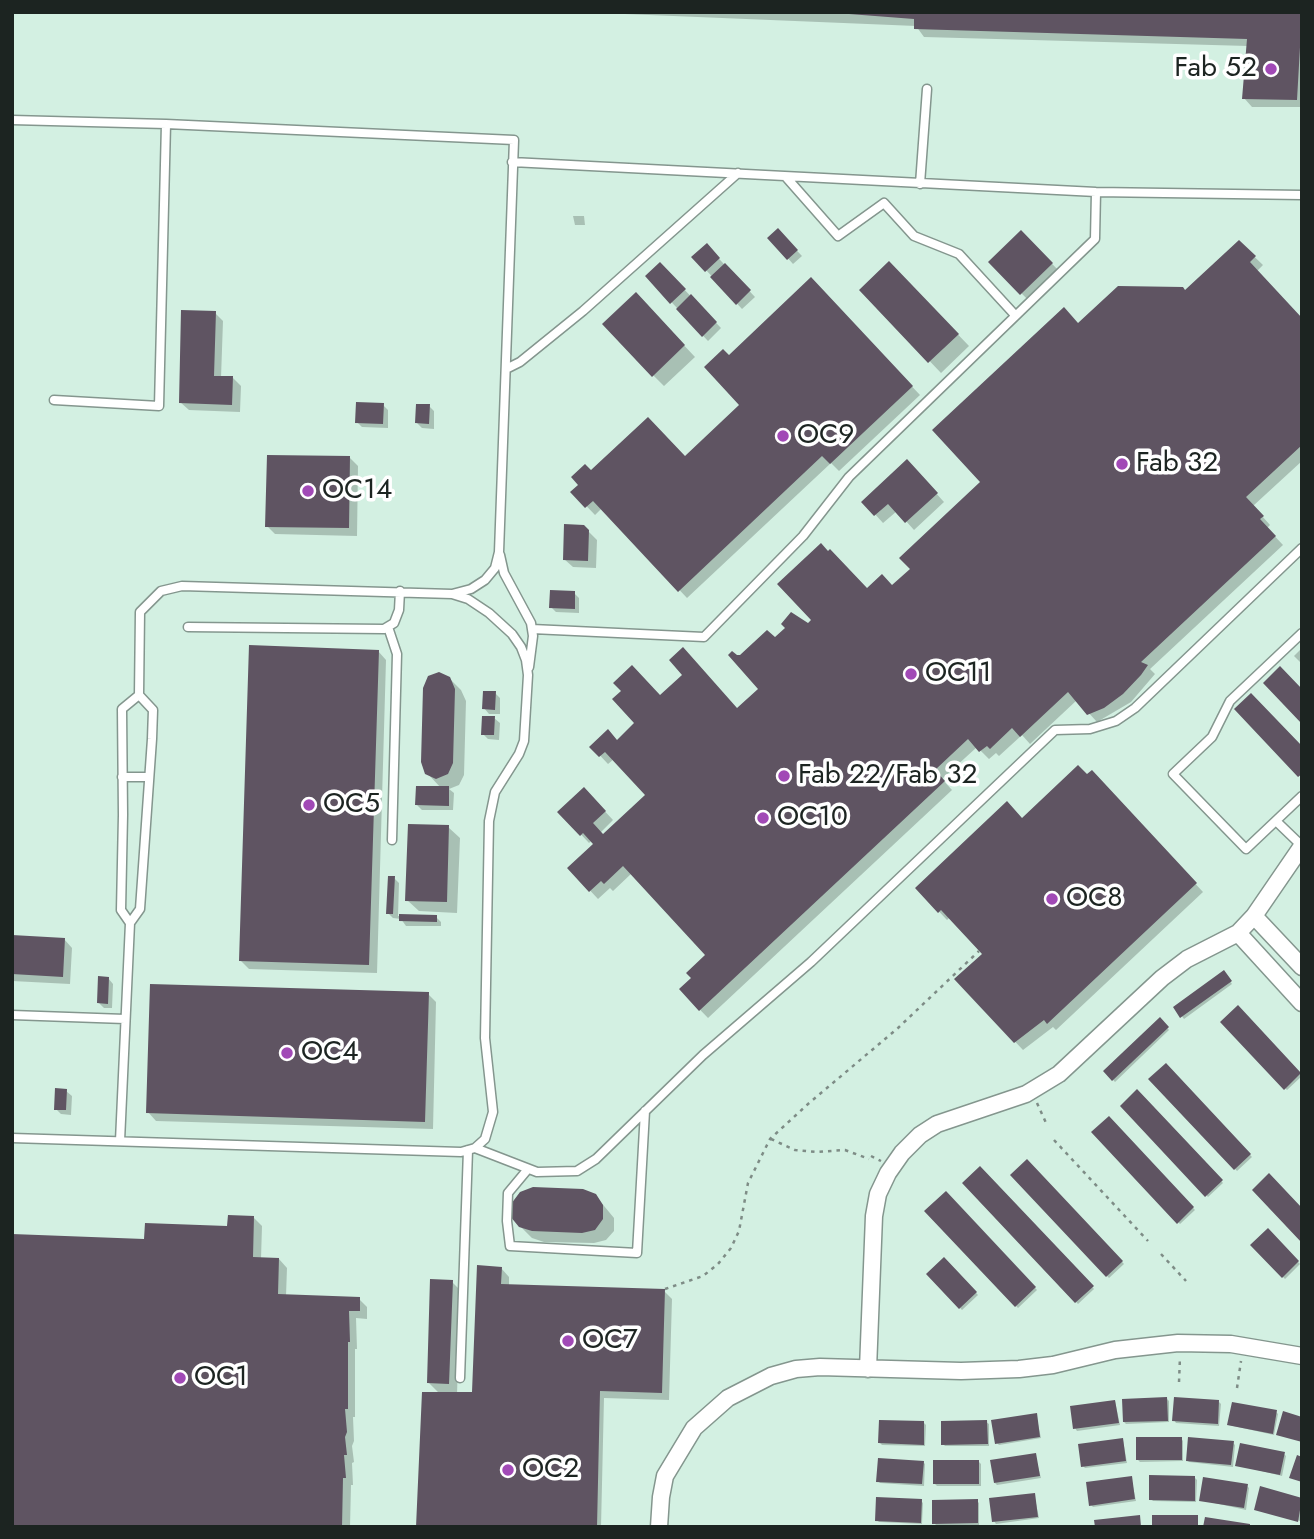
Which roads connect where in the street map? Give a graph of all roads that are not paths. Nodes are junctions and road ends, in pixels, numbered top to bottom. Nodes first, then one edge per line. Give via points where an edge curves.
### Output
1 (927, 89) dead end
2 (12, 120) edge
3 (166, 124) junction
4 (512, 162) junction
5 (738, 173) junction
6 (786, 177) junction
7 (920, 184) junction
8 (1096, 192) junction
9 (1302, 195) edge
10 (1016, 315) junction
11 (506, 369) junction
12 (54, 400) dead end
13 (1302, 548) edge
14 (499, 552) junction
15 (400, 592) junction
16 (452, 594) junction
17 (188, 627) dead end
18 (388, 627) junction
19 (532, 629) junction
20 (1302, 633) edge
21 (528, 675) junction
22 (139, 695) junction
23 (122, 777) junction
24 (149, 777) junction
25 (1302, 796) edge
26 (1276, 821) junction
27 (392, 840) dead end
28 (1302, 846) edge
29 (1254, 916) junction
30 (130, 923) junction
31 (1238, 933) junction
32 (1302, 967) edge
33 (1302, 1003) edge
34 (12, 1016) edge
35 (125, 1019) junction
36 (645, 1111) junction
37 (12, 1138) edge
38 (120, 1141) junction
39 (471, 1149) junction
40 (528, 1169) junction
41 (1302, 1356) edge
42 (868, 1369) junction
43 (460, 1378) dead end
44 (659, 1527) edge

1 - 7 lane
2 - 3 lane
3 - 4 lane via 514,140
3 - 12 lane via 159,406
4 - 5 lane
4 - 11 lane
5 - 6 lane
5 - 11 lane via 583,311
6 - 7 lane
6 - 10 lane via 838,236 884,203 914,236 959,254
7 - 8 lane
8 - 9 lane
8 - 10 lane via 1095,239
10 - 19 lane via 849,477 803,536 704,637
11 - 14 lane
13 - 36 lane via 1135,708 1116,721 1090,729 1055,730 821,953
14 - 16 lane via 495,568 485,580
14 - 19 lane via 504,573
15 - 16 lane
15 - 18 lane via 399,610
15 - 22 lane via 182,586 161,591 140,612
16 - 21 lane via 489,613 512,634 521,647
17 - 18 lane
18 - 27 lane via 397,654
19 - 21 lane
20 - 26 lane via 1230,701 1212,737 1173,774 1246,849
21 - 39 lane via 524,741 495,792 489,821 485,1038 493,1112 485,1139
22 - 23 lane via 122,709
22 - 24 lane via 153,710
23 - 24 lane
23 - 30 lane via 121,910
24 - 30 lane via 140,909
25 - 26 lane
26 - 28 lane
28 - 29 street
29 - 31 street
29 - 32 street
30 - 35 lane
31 - 33 street
31 - 42 street via 1187,959 1162,978 1059,1074 1026,1094 937,1124 902,1153 883,1183 874,1216
34 - 35 lane
35 - 38 lane
36 - 40 lane via 596,1159 577,1171
36 - 40 lane via 638,1253 510,1246 508,1193
37 - 38 lane
38 - 39 lane via 461,1153
39 - 40 lane
39 - 43 lane
41 - 42 street via 1207,1342 1136,1347 1019,1370
42 - 44 street via 796,1369 727,1398 702,1419 665,1476

